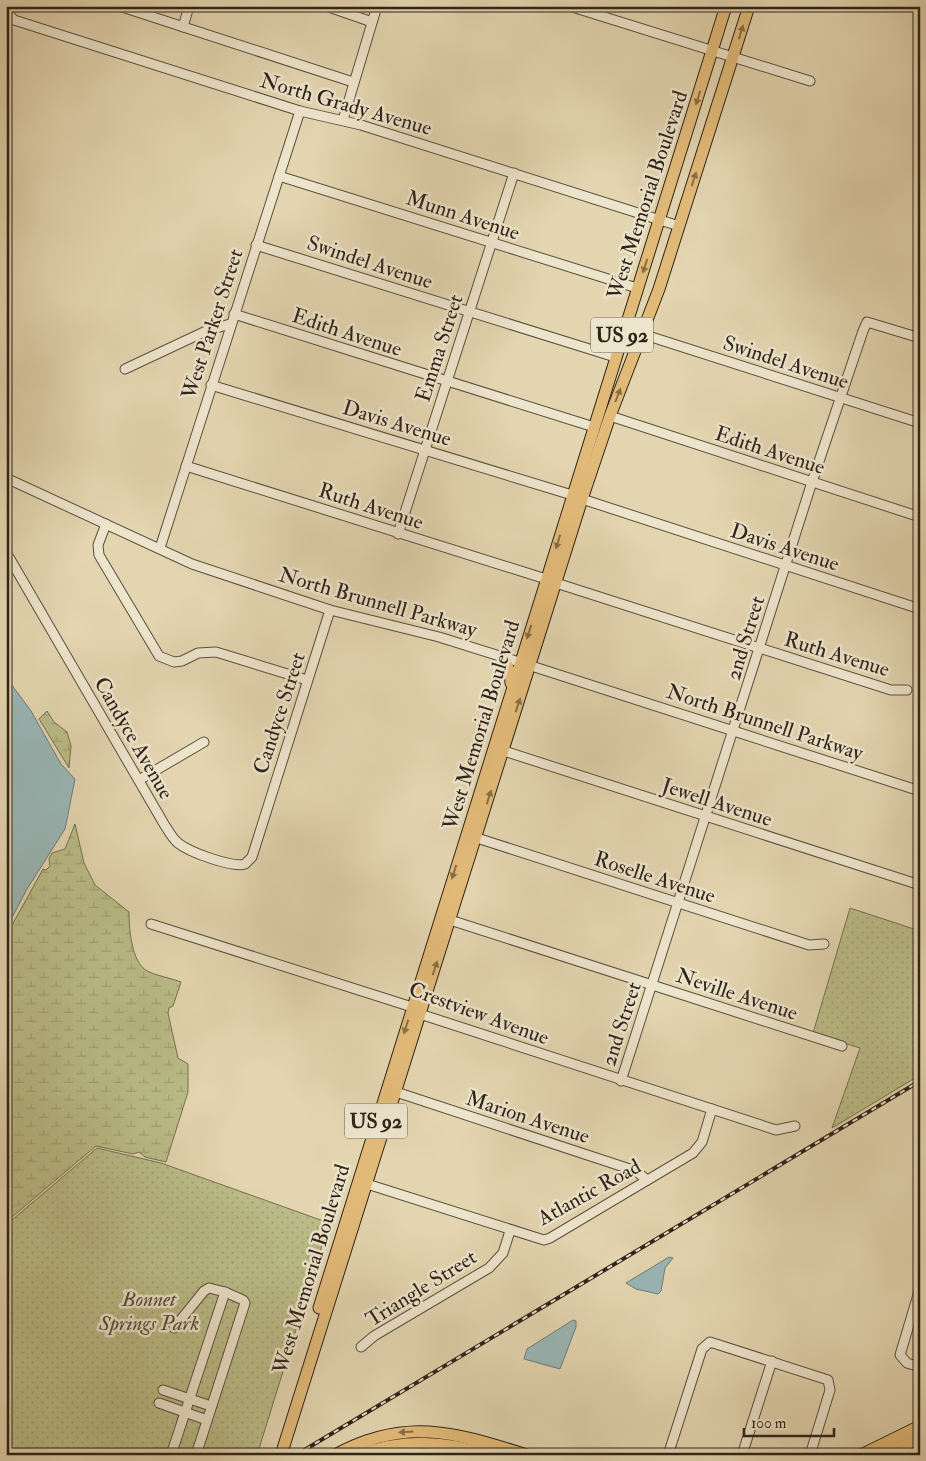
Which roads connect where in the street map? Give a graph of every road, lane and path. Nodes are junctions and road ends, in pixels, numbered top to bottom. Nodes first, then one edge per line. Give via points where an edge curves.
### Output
1 (8, 6) edge
2 (118, 6) edge
3 (189, 6) edge
4 (326, 6) edge
5 (377, 6) edge
6 (569, 6) edge
7 (726, 6) edge
8 (749, 6) edge
9 (6, 12) edge
10 (372, 22) junction
11 (183, 27) junction
12 (712, 52) junction
13 (733, 58) junction
14 (810, 81) dead end
15 (353, 82) junction
16 (300, 111) junction
17 (343, 120) junction
18 (514, 173) junction
19 (279, 176) junction
20 (659, 219) junction
21 (679, 226) junction
22 (492, 243) junction
23 (256, 245) junction
24 (637, 288) junction
25 (469, 312) junction
26 (234, 314) junction
27 (230, 324) junction
28 (642, 334) junction
29 (920, 338) edge
30 (616, 358) junction
31 (125, 369) dead end
32 (446, 381) junction
33 (211, 385) junction
34 (840, 398) junction
35 (610, 416) junction
36 (920, 424) edge
37 (594, 427) junction
38 (425, 451) junction
39 (186, 466) junction
40 (6, 478) edge
41 (812, 482) junction
42 (577, 497) junction
43 (920, 517) edge
44 (106, 524) junction
45 (398, 534) junction
46 (160, 548) junction
47 (6, 552) edge
48 (785, 566) junction
49 (551, 581) junction
50 (920, 609) edge
51 (330, 610) junction
52 (760, 649) junction
53 (503, 657) junction
54 (525, 664) junction
55 (307, 680) junction
56 (512, 687) junction
57 (907, 690) dead end
58 (734, 730) junction
59 (204, 742) dead end
60 (504, 751) junction
61 (139, 780) junction
62 (920, 791) edge
63 (706, 817) junction
64 (261, 827) joint
65 (472, 835) junction
66 (920, 885) edge
67 (679, 903) junction
68 (450, 920) junction
69 (151, 924) dead end
70 (824, 944) dead end
71 (652, 985) junction
72 (416, 1011) junction
73 (842, 1046) dead end
74 (621, 1080) junction
75 (391, 1092) junction
76 (712, 1109) junction
77 (794, 1126) dead end
78 (647, 1180) junction
79 (362, 1182) junction
80 (510, 1230) junction
81 (920, 1288) edge
82 (225, 1292) junction
83 (174, 1328) dead end
84 (361, 1347) dead end
85 (772, 1361) junction
86 (920, 1367) edge
87 (163, 1390) dead end
88 (189, 1399) junction
89 (159, 1404) dead end
90 (211, 1406) junction
91 (185, 1412) junction
92 (207, 1420) junction
93 (920, 1426) edge
94 (920, 1438) edge
95 (487, 1451) edge
96 (868, 1453) edge
97 (171, 1455) edge
98 (196, 1455) edge
99 (273, 1455) edge
100 (281, 1455) edge
101 (335, 1455) edge
102 (359, 1455) edge
103 (514, 1455) edge
104 (527, 1455) edge
105 (668, 1455) edge
106 (742, 1455) edge
107 (810, 1455) edge
108 (885, 1455) edge

1 - 9 street
2 - 11 street
3 - 11 street
4 - 10 street
5 - 10 street
6 - 12 street
7 - 12 main road, West Memorial Boulevard / US 92
13 -> 8 main road, US 92
9 - 16 street, North Grady Avenue via 14,20
10 - 15 street
11 - 15 street
12 - 13 street
12 -> 20 main road, West Memorial Boulevard / US 92
13 - 14 street
21 -> 13 main road, US 92
15 - 17 street
16 - 17 street, North Grady Avenue
16 - 19 street, West Parker Street
17 - 18 street, North Grady Avenue
18 - 20 street, North Grady Avenue
18 - 22 street, Emma Street
19 - 22 street, Munn Avenue
19 - 23 street, West Parker Street
20 - 21 street, North Grady Avenue
20 -> 24 main road, West Memorial Boulevard / US 92
21 - 28 main road, US 92
22 - 24 street, Munn Avenue
22 - 25 street, Emma Street
23 - 25 street, Swindel Avenue
23 - 26 street, West Parker Street
24 - 30 main road, West Memorial Boulevard / US 92
25 - 30 street, Swindel Avenue
25 - 32 street, Emma Street
26 - 27 street, West Parker Street
26 - 32 street, Edith Avenue
27 - 31 street via 206,331
27 - 33 street, West Parker Street
28 - 34 street, Swindel Avenue
35 -> 28 main road, US 92
29 - 34 street, 2nd Street via 867,322
30 - 37 main road, West Memorial Boulevard / US 92
32 - 37 street, Edith Avenue
32 - 38 street, Emma Street
33 - 38 street, Davis Avenue
33 - 39 street, West Parker Street
34 - 36 street, Swindel Avenue
34 - 41 street, 2nd Street
35 - 41 street, Edith Avenue
35 - 42 main road, West Memorial Boulevard / US 92 via 596,457
37 - 42 main road, West Memorial Boulevard / US 92 via 578,477
38 - 42 street, Davis Avenue
38 - 45 street, Emma Street
39 - 45 street, Ruth Avenue
39 - 46 street, West Parker Street
40 - 44 street, North Brunnell Parkway
41 - 43 street, Edith Avenue
41 - 48 street, 2nd Street
42 - 48 street, Davis Avenue
42 -> 49 main road, West Memorial Boulevard / US 92
42 - 49 main road, West Memorial Boulevard / US 92 via 577,516
44 - 46 street, North Brunnell Parkway
44 - 55 street via 98,545 99,555 159,656 174,662 198,653 216,652
45 - 49 street, Ruth Avenue
46 - 51 street, North Brunnell Parkway via 192,564
47 - 61 street, Candyce Avenue
48 - 50 street, Davis Avenue
48 - 52 street, 2nd Street
49 - 52 street, Ruth Avenue
49 - 54 main road, West Memorial Boulevard / US 92
51 - 53 street, North Brunnell Parkway
51 - 55 street, Candyce Street
52 - 57 street, Ruth Avenue via 891,690
52 - 58 street, 2nd Street
53 - 54 street, North Brunnell Parkway
53 - 56 main road
54 - 56 main road, West Memorial Boulevard / US 92
54 - 58 street, North Brunnell Parkway
60 -> 54 main road, West Memorial Boulevard / US 92
55 - 64 street, Candyce Street
56 - 65 main road, West Memorial Boulevard / US 92 via 474,809
58 - 62 street, North Brunnell Parkway
58 - 63 street, 2nd Street
59 - 61 street
60 - 63 street, Jewell Avenue
65 -> 60 main road, West Memorial Boulevard / US 92
61 - 64 street, Candyce Avenue via 177,842 192,851 235,865 246,864 252,856
63 - 66 street, Jewell Avenue
63 - 67 street, 2nd Street
65 - 67 street, Roselle Avenue
65 - 68 main road, West Memorial Boulevard / US 92 via 470,860
65 -> 72 main road, West Memorial Boulevard / US 92
67 - 70 street, Roselle Avenue via 810,945
67 - 71 street, 2nd Street
68 - 71 street, Neville Avenue
72 -> 68 main road, West Memorial Boulevard / US 92
69 - 72 street, Crestview Avenue
71 - 73 street, Neville Avenue
71 - 74 street, 2nd Street
72 - 74 street, Crestview Avenue
72 - 75 main road, West Memorial Boulevard / US 92
74 - 76 street, Crestview Avenue
75 - 78 street, Marion Avenue via 636,1171
75 - 79 main road, West Memorial Boulevard / US 92
76 - 77 street, Crestview Avenue via 776,1130
76 - 78 street, Atlantic Road via 699,1147
78 - 80 street, Atlantic Road via 550,1238 538,1240
79 - 80 street, Atlantic Road
79 - 99 main road, West Memorial Boulevard / US 92
79 - 100 main road, West Memorial Boulevard / US 92 via 346,1250
80 - 84 street, Triangle Street via 504,1252 489,1268 374,1336
81 - 86 street via 900,1350 902,1359
82 - 83 street via 209,1288 204,1291
82 - 88 street
82 - 90 street via 240,1297 245,1303
85 - 105 street via 710,1342 702,1349
85 - 106 street
85 - 107 street via 830,1384
87 - 88 street
88 - 90 street
88 - 91 street
89 - 91 street
90 - 92 street
91 - 92 street
91 - 97 street
92 - 98 street
93 - 96 main road
94 - 108 main road
95 -> 101 main road via 451,1433 406,1432 362,1442
95 - 102 main road via 419,1442
95 - 103 main road
95 - 104 main road

